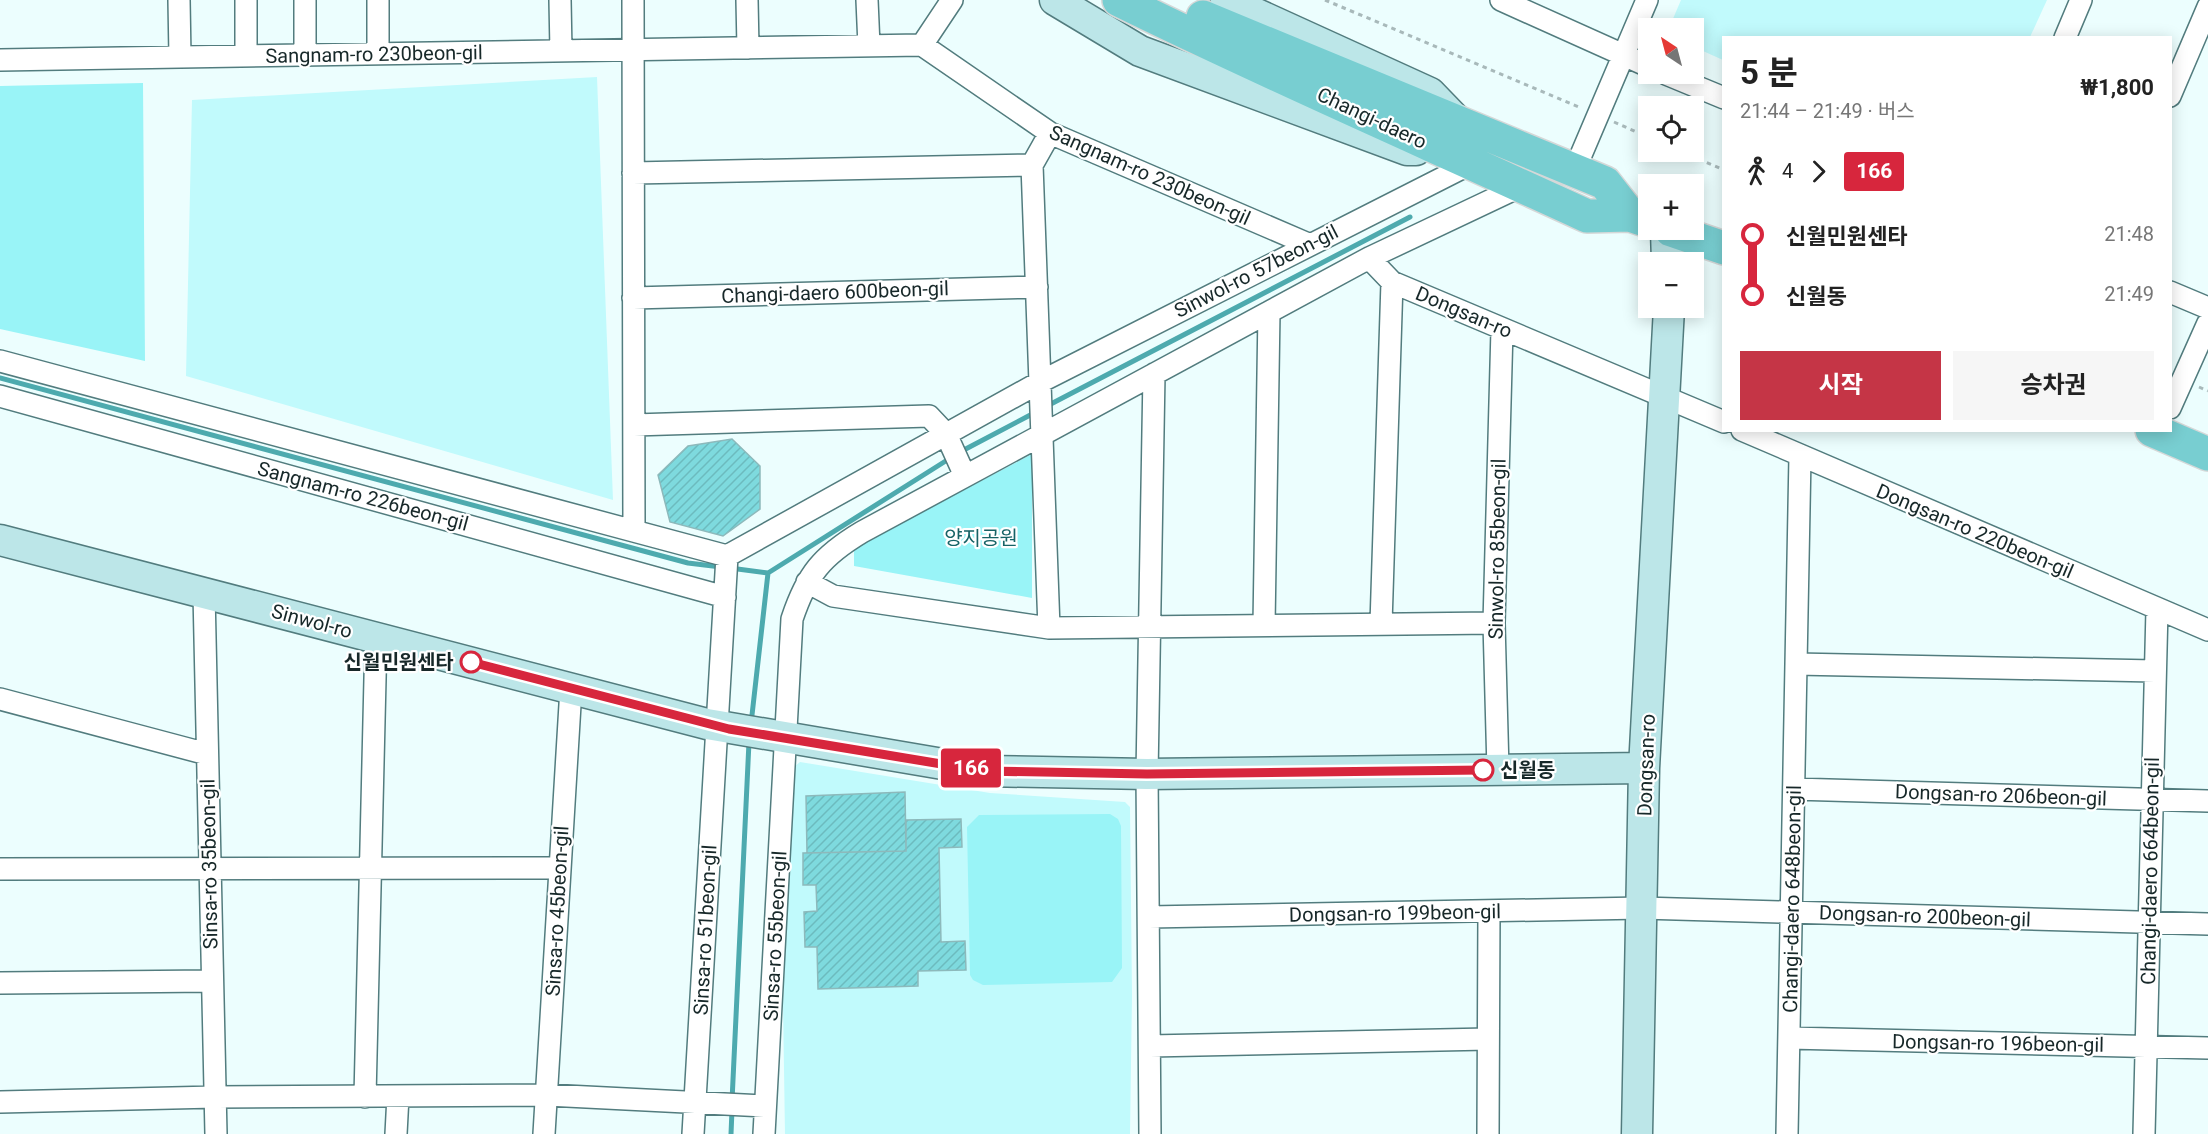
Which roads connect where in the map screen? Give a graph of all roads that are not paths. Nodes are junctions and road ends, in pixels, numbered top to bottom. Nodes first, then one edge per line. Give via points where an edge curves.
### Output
1 (179, 0) edge
2 (246, 0) edge
3 (305, 0) edge
4 (378, 0) edge
5 (560, 0) edge
6 (633, 0) edge
7 (747, 0) edge
8 (867, 0) edge
9 (952, 0) edge
10 (1055, 0) edge
11 (1119, 0) edge
12 (1166, 0) edge
13 (1226, 0) edge
14 (1503, 0) edge
15 (1647, 0) edge
16 (2081, 0) edge
17 (2208, 8) edge
18 (2066, 36) edge
19 (922, 45) junction
20 (868, 46) junction
21 (748, 48) junction
22 (632, 50) junction
23 (561, 51) junction
24 (378, 54) junction
25 (305, 55) junction
26 (1623, 55) junction
27 (246, 56) junction
28 (180, 57) junction
29 (0, 60) edge
30 (1638, 62) edge
31 (1690, 84) edge
32 (2172, 91) edge
33 (1722, 97) edge
34 (1459, 123) junction
35 (1050, 133) junction
36 (1437, 149) junction
37 (1472, 163) junction
38 (1032, 165) junction
39 (1575, 169) junction
40 (633, 173) junction
41 (1521, 186) junction
42 (1638, 217) edge
43 (1638, 218) edge
44 (1700, 240) edge
45 (1308, 244) junction
46 (1722, 247) edge
47 (1369, 258) junction
48 (1392, 282) junction
49 (1037, 286) junction
50 (2172, 293) edge
51 (633, 298) junction
52 (2208, 308) edge
53 (1269, 312) junction
54 (1669, 318) edge
55 (2208, 323) edge
56 (1502, 329) junction
57 (0, 361) edge
58 (1154, 374) junction
59 (1042, 388) junction
60 (0, 396) edge
61 (1665, 397) junction
62 (2172, 402) edge
63 (1722, 422) edge
64 (634, 425) junction
65 (1043, 428) junction
66 (1746, 432) edge
67 (2171, 432) edge
68 (948, 439) junction
69 (2208, 454) edge
70 (1800, 456) junction
71 (963, 472) junction
72 (634, 531) junction
73 (0, 540) edge
74 (727, 556) junction
75 (807, 582) junction
76 (726, 588) junction
77 (204, 593) junction
78 (2157, 609) junction
79 (1494, 623) junction
80 (1381, 624) junction
81 (1264, 625) junction
82 (1150, 627) junction
83 (1049, 628) junction
84 (2208, 630) edge
85 (376, 638) junction
86 (1796, 664) junction
87 (2156, 672) junction
88 (571, 688) junction
89 (0, 699) edge
90 (723, 727) junction
91 (782, 736) junction
92 (207, 754) junction
93 (1644, 768) junction
94 (1498, 770) junction
95 (1147, 774) junction
96 (1794, 789) junction
97 (2152, 799) junction
98 (2208, 801) edge
99 (371, 868) junction
100 (560, 868) junction
101 (0, 869) edge
102 (209, 869) junction
103 (1642, 908) junction
104 (1489, 911) junction
105 (1791, 912) junction
106 (1149, 917) junction
107 (2149, 922) junction
108 (2208, 924) edge
109 (212, 981) junction
110 (0, 983) edge
111 (1789, 1038) junction
112 (1488, 1039) junction
113 (1150, 1046) junction
114 (2146, 1047) junction
115 (2208, 1048) edge
116 (547, 1095) junction
117 (398, 1096) junction
118 (215, 1097) junction
119 (365, 1097) junction
120 (0, 1102) edge
121 (699, 1102) junction
122 (762, 1106) junction
123 (216, 1134) edge
124 (396, 1134) edge
125 (544, 1134) edge
126 (693, 1134) edge
127 (764, 1134) edge
128 (1150, 1134) edge
129 (1488, 1134) edge
130 (1637, 1134) edge
131 (1787, 1134) edge
132 (2144, 1134) edge

1 - 28 street
2 - 27 street
3 - 25 street
4 - 24 street
5 - 23 street
6 - 22 street
7 - 21 street
8 - 20 street
9 - 19 street
10 - 36 street via 1140,51 1407,150
11 - 36 main road, Changi-daero
12 - 34 main road, Changi-daero
13 - 34 street via 1430,93
14 - 26 street
15 - 26 street
16 - 18 street
17 - 32 street
19 - 20 street, Sangnam-ro 230beon-gil
19 - 35 street, Sangnam-ro 230beon-gil
20 - 21 street, Sangnam-ro 230beon-gil
21 - 22 street, Sangnam-ro 230beon-gil
22 - 23 street, Sangnam-ro 230beon-gil
22 - 40 street
23 - 24 street, Sangnam-ro 230beon-gil
24 - 25 street, Sangnam-ro 230beon-gil
25 - 27 street, Sangnam-ro 230beon-gil
26 - 30 street
26 - 39 street
27 - 28 street, Sangnam-ro 230beon-gil
28 - 29 street, Sangnam-ro 230beon-gil
31 - 33 street
34 - 39 main road, Changi-daero
35 - 38 street
35 - 45 street, Sangnam-ro 230beon-gil
36 - 37 main road, Changi-daero
37 - 41 main road, Changi-daero
37 - 45 street, Sinwol-ro 57beon-gil
38 - 40 street
38 - 49 street
39 - 42 main road, Changi-daero via 1605,183
40 - 51 street
41 - 43 main road, Changi-daero via 1587,216
41 - 47 street, Sinsa-ro 55beon-gil
44 - 46 main road
45 - 59 street, Sinwol-ro 57beon-gil
47 - 48 street, Dongsan-ro
47 - 53 street, Sinsa-ro 55beon-gil
48 - 56 street, Dongsan-ro
48 - 80 street
49 - 51 street, Changi-daero 600beon-gil
49 - 59 street
50 - 52 street
51 - 64 street
53 - 58 street, Sinsa-ro 55beon-gil
53 - 81 street
54 - 61 street, Dongsan-ro
55 - 62 street
56 - 61 street, Dongsan-ro
56 - 79 street, Sinwol-ro 85beon-gil
57 - 72 street
58 - 65 street, Sinsa-ro 55beon-gil
58 - 82 street
59 - 65 street
59 - 68 street, Sinwol-ro 57beon-gil
60 - 76 street, Sangnam-ro 226beon-gil
61 - 63 street
61 - 93 street, Dongsan-ro
64 - 68 street via 929,416
64 - 72 street
65 - 71 street, Sinsa-ro 55beon-gil
65 - 83 street
66 - 70 street, Dongsan-ro 220beon-gil
67 - 69 main road
68 - 71 street
68 - 74 street, Sinwol-ro 57beon-gil
70 - 78 street, Dongsan-ro 220beon-gil
70 - 86 street, Changi-daero 648beon-gil
71 - 75 street, Sinsa-ro 55beon-gil via 836,548
72 - 74 street
73 - 77 street, Sinwol-ro
74 - 76 street
75 - 83 street via 833,596
75 - 91 street, Sinsa-ro 55beon-gil via 792,619
76 - 90 street
77 - 85 street, Sinwol-ro
77 - 92 street, Sinsa-ro 35beon-gil
78 - 84 street, Dongsan-ro 220beon-gil
78 - 87 street, Changi-daero 664beon-gil
79 - 80 street
79 - 94 street, Sinwol-ro 85beon-gil
80 - 81 street
81 - 82 street
82 - 83 street
82 - 95 street
85 - 88 street, Sinwol-ro
85 - 99 street
86 - 87 street
86 - 96 street, Changi-daero 648beon-gil
87 - 97 street, Changi-daero 664beon-gil
88 - 90 street, Sinwol-ro
88 - 100 street, Sinsa-ro 45beon-gil
89 - 92 street
90 - 91 street, Sinwol-ro
90 - 121 street, Sinsa-ro 51beon-gil
91 - 95 street via 984,771
91 - 122 street, Sinsa-ro 55beon-gil
92 - 102 street, Sinsa-ro 35beon-gil
93 - 94 street
93 - 103 street, Dongsan-ro
94 - 95 street
95 - 106 street
96 - 97 street, Dongsan-ro 206beon-gil
96 - 105 street, Changi-daero 648beon-gil
97 - 98 street, Dongsan-ro 206beon-gil
97 - 107 street, Changi-daero 664beon-gil
99 - 100 street
99 - 102 street
99 - 119 street
100 - 116 street, Sinsa-ro 45beon-gil
101 - 102 street
102 - 109 street, Sinsa-ro 35beon-gil
103 - 104 street, Dongsan-ro 199beon-gil
103 - 105 street, Dongsan-ro 200beon-gil
103 - 130 street, Dongsan-ro
104 - 106 street, Dongsan-ro 199beon-gil
104 - 112 street
105 - 107 street, Dongsan-ro 200beon-gil
105 - 111 street, Changi-daero 648beon-gil
106 - 113 street
107 - 108 street, Dongsan-ro 200beon-gil
107 - 114 street, Changi-daero 664beon-gil
109 - 110 street
109 - 118 street, Sinsa-ro 35beon-gil
111 - 114 street, Dongsan-ro 196beon-gil
111 - 131 street, Changi-daero 648beon-gil
112 - 113 street
112 - 129 street
113 - 128 street
114 - 115 street, Dongsan-ro 196beon-gil
114 - 132 street, Changi-daero 664beon-gil
116 - 117 street
116 - 121 street
116 - 125 street, Sinsa-ro 45beon-gil
117 - 119 street
117 - 124 street
118 - 119 street
118 - 120 street
118 - 123 street, Sinsa-ro 35beon-gil
121 - 122 street
121 - 126 street, Sinsa-ro 51beon-gil
122 - 127 street, Sinsa-ro 55beon-gil

